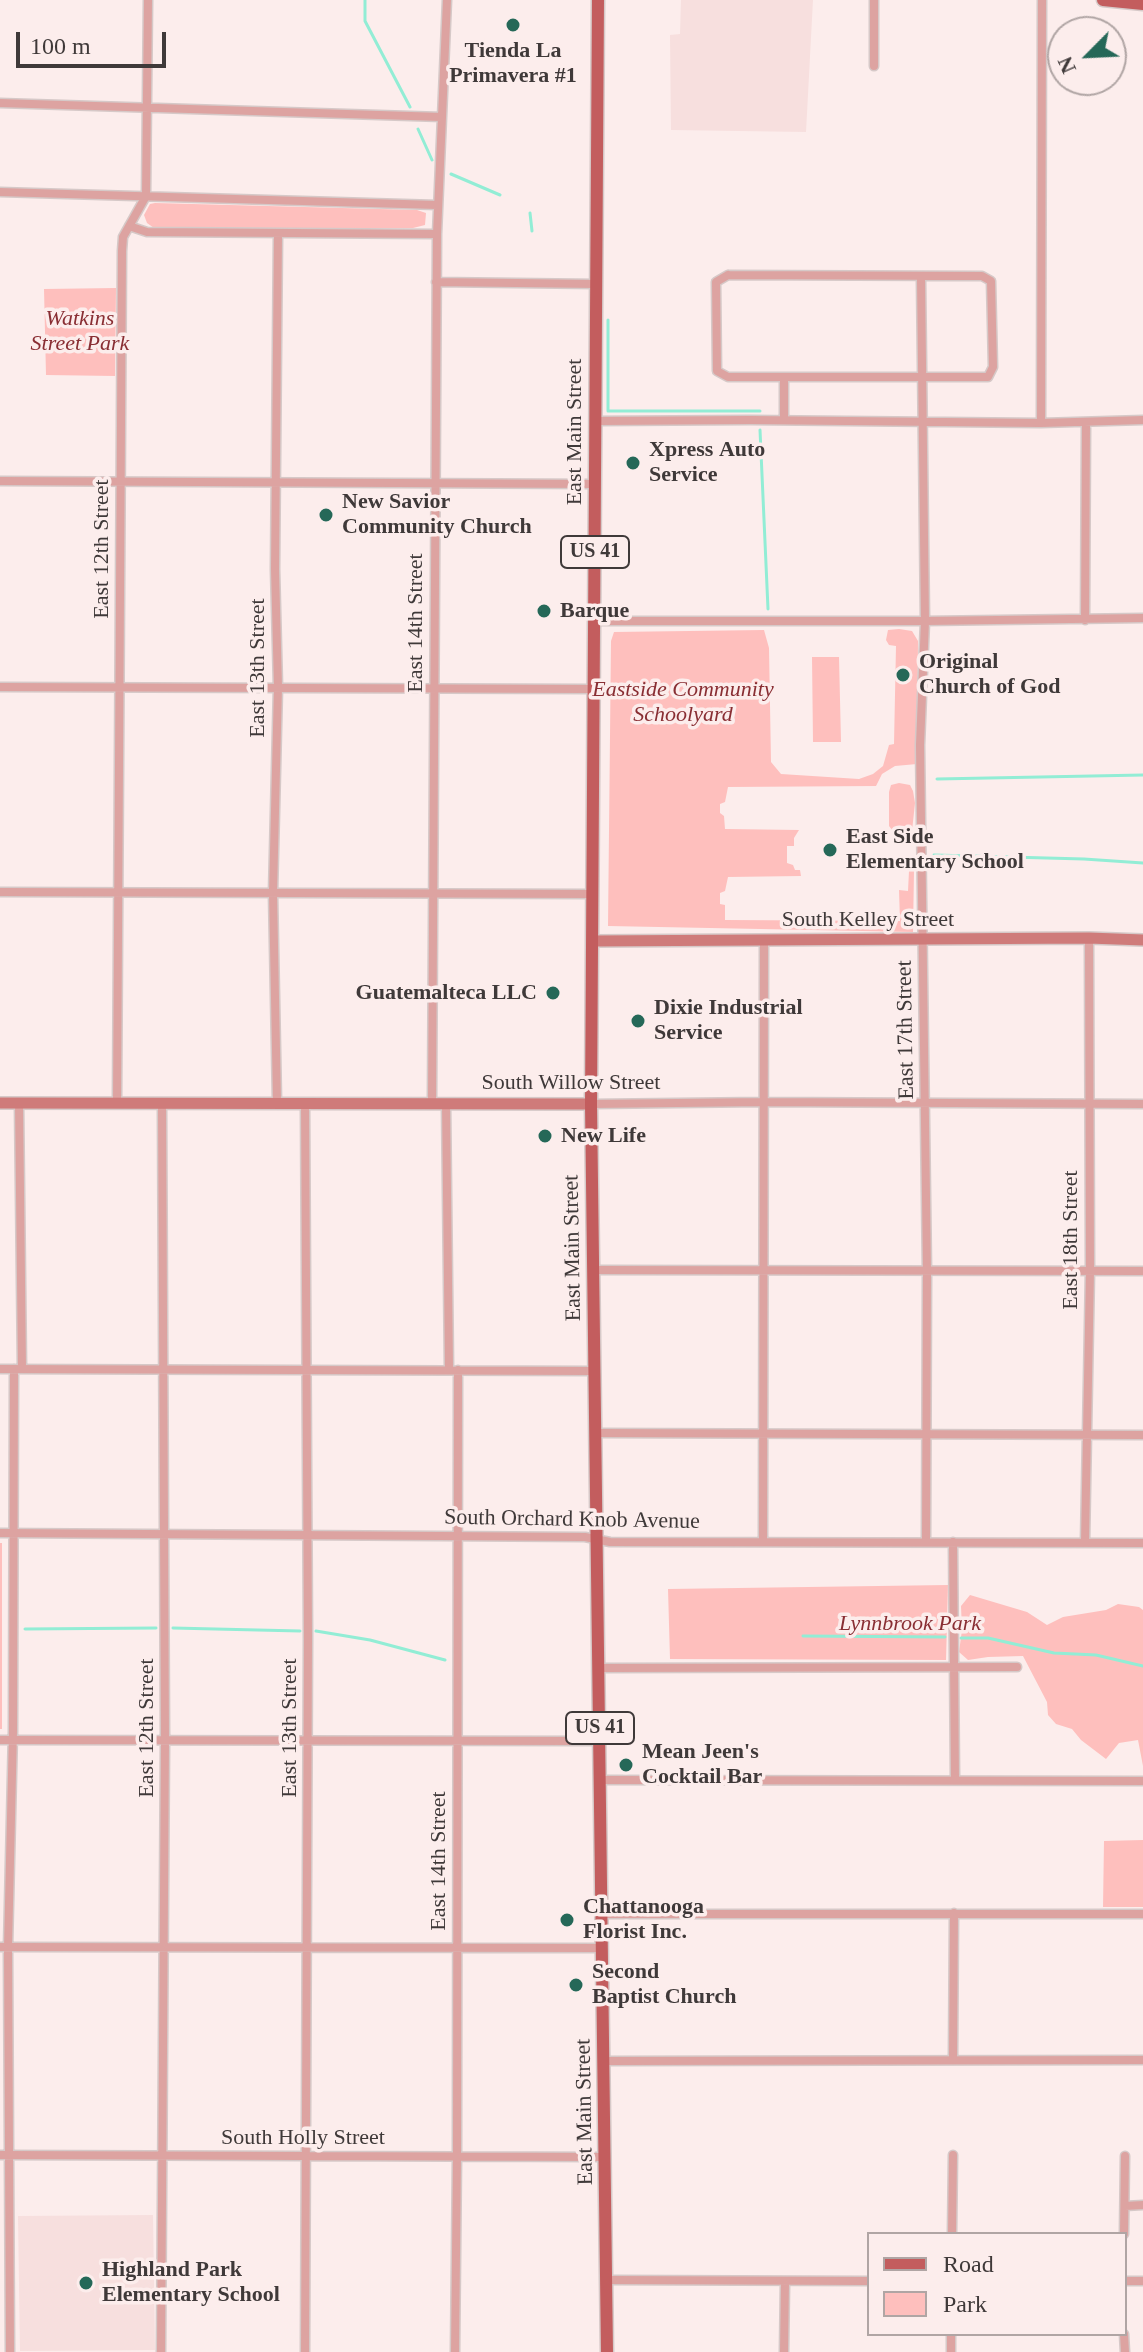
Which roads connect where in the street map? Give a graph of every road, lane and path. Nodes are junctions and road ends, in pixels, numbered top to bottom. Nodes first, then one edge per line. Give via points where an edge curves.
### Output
1 (148, 0) edge
2 (447, 0) edge
3 (598, 0) edge
4 (874, 0) edge
5 (1042, 0) edge
6 (1103, 0) edge
7 (1143, 4) edge
8 (874, 66) dead end
9 (0, 103) edge
10 (147, 109) junction
11 (442, 117) junction
12 (0, 192) edge
13 (146, 196) junction
14 (437, 205) junction
15 (129, 226) junction
16 (278, 234) junction
17 (437, 234) junction
18 (921, 278) junction
19 (436, 282) junction
20 (596, 284) junction
21 (923, 376) junction
22 (784, 377) junction
23 (784, 420) junction
24 (1143, 420) edge
25 (596, 421) junction
26 (922, 422) junction
27 (1041, 423) junction
28 (1086, 423) junction
29 (0, 481) edge
30 (120, 481) junction
31 (277, 482) junction
32 (435, 484) junction
33 (595, 484) junction
34 (1143, 618) edge
35 (1085, 620) junction
36 (594, 621) junction
37 (925, 621) junction
38 (0, 687) edge
39 (120, 687) junction
40 (278, 687) junction
41 (434, 688) junction
42 (594, 689) junction
43 (0, 892) edge
44 (118, 893) junction
45 (273, 893) junction
46 (433, 893) junction
47 (593, 894) junction
48 (1089, 938) junction
49 (764, 940) junction
50 (922, 940) junction
51 (1143, 940) edge
52 (593, 941) junction
53 (277, 1102) junction
54 (763, 1102) junction
55 (0, 1103) edge
56 (19, 1103) junction
57 (117, 1103) junction
58 (305, 1103) junction
59 (432, 1103) junction
60 (446, 1103) junction
61 (925, 1103) junction
62 (162, 1104) junction
63 (591, 1104) junction
64 (1088, 1104) junction
65 (1143, 1104) edge
66 (594, 1270) junction
67 (763, 1270) junction
68 (1090, 1271) junction
69 (1143, 1271) edge
70 (927, 1272) junction
71 (0, 1369) edge
72 (18, 1369) junction
73 (164, 1369) junction
74 (308, 1369) junction
75 (453, 1370) junction
76 (595, 1371) junction
77 (596, 1433) junction
78 (763, 1434) junction
79 (1087, 1434) junction
80 (1143, 1435) edge
81 (925, 1436) junction
82 (0, 1533) edge
83 (13, 1533) junction
84 (164, 1533) junction
85 (308, 1534) junction
86 (458, 1535) junction
87 (597, 1539) junction
88 (763, 1541) junction
89 (926, 1542) junction
90 (953, 1542) junction
91 (1085, 1542) junction
92 (1143, 1543) edge
93 (953, 1667) junction
94 (1017, 1667) dead end
95 (599, 1668) junction
96 (0, 1740) edge
97 (13, 1740) junction
98 (165, 1740) junction
99 (308, 1740) junction
100 (457, 1741) junction
101 (600, 1741) junction
102 (601, 1780) junction
103 (955, 1780) junction
104 (1143, 1781) edge
105 (954, 1913) junction
106 (602, 1914) junction
107 (1143, 1914) edge
108 (4, 1947) edge
109 (163, 1947) junction
110 (307, 1948) junction
111 (457, 1948) junction
112 (603, 1948) junction
113 (953, 2060) junction
114 (1143, 2060) edge
115 (604, 2061) junction
116 (5, 2155) edge
117 (163, 2155) junction
118 (953, 2155) dead end
119 (306, 2156) junction
120 (457, 2156) junction
121 (1125, 2156) dead end
122 (606, 2157) junction
123 (1143, 2205) edge
124 (1125, 2206) junction
125 (952, 2232) edge
126 (1124, 2232) edge
127 (608, 2280) junction
128 (867, 2281) edge
129 (785, 2282) junction
130 (10, 2352) edge
131 (161, 2352) edge
132 (305, 2352) edge
133 (455, 2352) edge
134 (607, 2352) edge
135 (784, 2352) edge

1 - 10 street, East 12th Street
2 - 11 street, East 14th Street
3 - 20 main road, East Main Street / US 41
4 - 8 street
5 - 27 street
6 - 7 main road
9 - 10 street
10 - 11 street
10 - 13 street, East 12th Street
11 - 14 street, East 14th Street
12 - 13 street
13 - 14 street
13 - 15 street, East 12th Street
14 - 17 street, East 14th Street
15 - 16 street via 147,232
15 - 30 street, East 12th Street via 122,251
16 - 17 street
16 - 31 street, East 13th Street
17 - 19 street, East 14th Street
18 - 21 street, East 17th Street
18 - 21 street via 982,276 991,281 993,367 988,377
18 - 22 street via 728,275 716,282 717,371 728,377
19 - 20 street
19 - 32 street, East 14th Street
20 - 25 main road, East Main Street / US 41
21 - 22 street
21 - 26 street, East 17th Street
22 - 23 street
23 - 25 street
23 - 26 street
24 - 28 street
25 - 33 main road, East Main Street / US 41
26 - 27 street
26 - 37 street, East 17th Street
27 - 28 street
28 - 35 street
29 - 30 street
30 - 31 street
30 - 39 street, East 12th Street
31 - 32 street
31 - 40 street, East 13th Street
32 - 33 street
32 - 41 street, East 14th Street
33 - 36 main road, East Main Street / US 41
34 - 35 street
35 - 37 street
36 - 37 street
36 - 42 main road, East Main Street / US 41
37 - 50 street, East 17th Street
38 - 39 street
39 - 40 street
39 - 44 street, East 12th Street
40 - 41 street
40 - 45 street, East 13th Street
41 - 42 street
41 - 46 street, East 14th Street
42 - 47 main road, East Main Street / US 41
43 - 44 street
44 - 45 street
44 - 57 street, East 12th Street
45 - 46 street
45 - 53 street, East 13th Street
46 - 47 street
46 - 59 street, East 14th Street
47 - 52 main road, East Main Street / US 41
48 - 50 main road, South Kelley Street
48 - 51 main road, South Kelley Street
48 - 64 street, East 18th Street
49 - 50 main road, South Kelley Street
49 - 52 main road, South Kelley Street
49 - 54 street
50 - 61 street, East 17th Street
52 - 63 main road, East Main Street / US 41
53 - 58 main road, South Willow Street
53 - 62 main road, South Willow Street
54 - 61 street, South Willow Street
54 - 63 street, South Willow Street
54 - 67 street
55 - 56 main road, South Willow Street
56 - 57 main road, South Willow Street
56 - 72 street
57 - 62 main road, South Willow Street
58 - 59 main road, South Willow Street
58 - 74 street, East 13th Street
59 - 60 main road, South Willow Street
60 - 63 main road, South Willow Street
60 - 75 street, East 14th Street
61 - 64 street, South Willow Street
61 - 70 street, East 17th Street
62 - 73 street, East 12th Street
63 - 66 main road, East Main Street / US 41
64 - 65 street, South Willow Street
64 - 68 street, East 18th Street
66 - 67 street
66 - 76 main road, East Main Street / US 41
67 - 70 street
67 - 78 street
68 - 69 street
68 - 70 street
68 - 79 street, East 18th Street
70 - 81 street, East 17th Street
71 - 72 street
72 - 73 street
72 - 83 street
73 - 74 street
73 - 84 street, East 12th Street
74 - 75 street
74 - 85 street, East 13th Street
75 - 76 street
75 - 86 street, East 14th Street
76 - 77 main road, East Main Street / US 41
77 - 78 street
77 - 87 main road, East Main Street / US 41
78 - 81 street
78 - 88 street
79 - 80 street
79 - 81 street
79 - 91 street, East 18th Street
81 - 89 street, East 17th Street
82 - 83 street, South Orchard Knob Avenue
83 - 84 street, South Orchard Knob Avenue
83 - 97 street
84 - 85 street, South Orchard Knob Avenue
84 - 98 street, East 12th Street
85 - 86 street, South Orchard Knob Avenue
85 - 99 street, East 13th Street
86 - 87 street, South Orchard Knob Avenue
86 - 100 street, East 14th Street
87 - 88 street, South Orchard Knob Avenue
87 - 95 main road, East Main Street / US 41
88 - 89 street, South Orchard Knob Avenue
89 - 90 street, South Orchard Knob Avenue
90 - 91 street, South Orchard Knob Avenue
90 - 93 street
91 - 92 street, South Orchard Knob Avenue
93 - 94 street
93 - 95 street
93 - 103 street
95 - 101 main road, East Main Street / US 41
96 - 97 street
97 - 98 street
97 - 108 street
98 - 99 street
98 - 109 street, East 12th Street
99 - 100 street
99 - 110 street, East 13th Street
100 - 101 street
100 - 111 street, East 14th Street
101 - 102 main road, East Main Street / US 41
102 - 103 street
102 - 106 main road, East Main Street / US 41
103 - 104 street
105 - 106 street
105 - 107 street
105 - 113 street
106 - 112 main road, East Main Street / US 41
108 - 109 street
108 - 116 street
109 - 110 street
109 - 117 street, East 12th Street
110 - 111 street
110 - 119 street, East 13th Street
111 - 112 street
111 - 120 street, East 14th Street
112 - 115 main road, East Main Street / US 41
113 - 114 street
113 - 115 street
115 - 122 main road, East Main Street / US 41
116 - 117 street, South Holly Street
116 - 130 street
117 - 119 street, South Holly Street
117 - 131 street, East 12th Street
118 - 125 street
119 - 120 street, South Holly Street
119 - 132 street, East 13th Street
120 - 122 street, South Holly Street
120 - 133 street, East 14th Street
121 - 124 street
122 - 127 main road, East Main Street / US 41
123 - 124 street
124 - 126 street
127 - 129 street
127 - 134 main road, East Main Street / US 41
128 - 129 street
129 - 135 street

